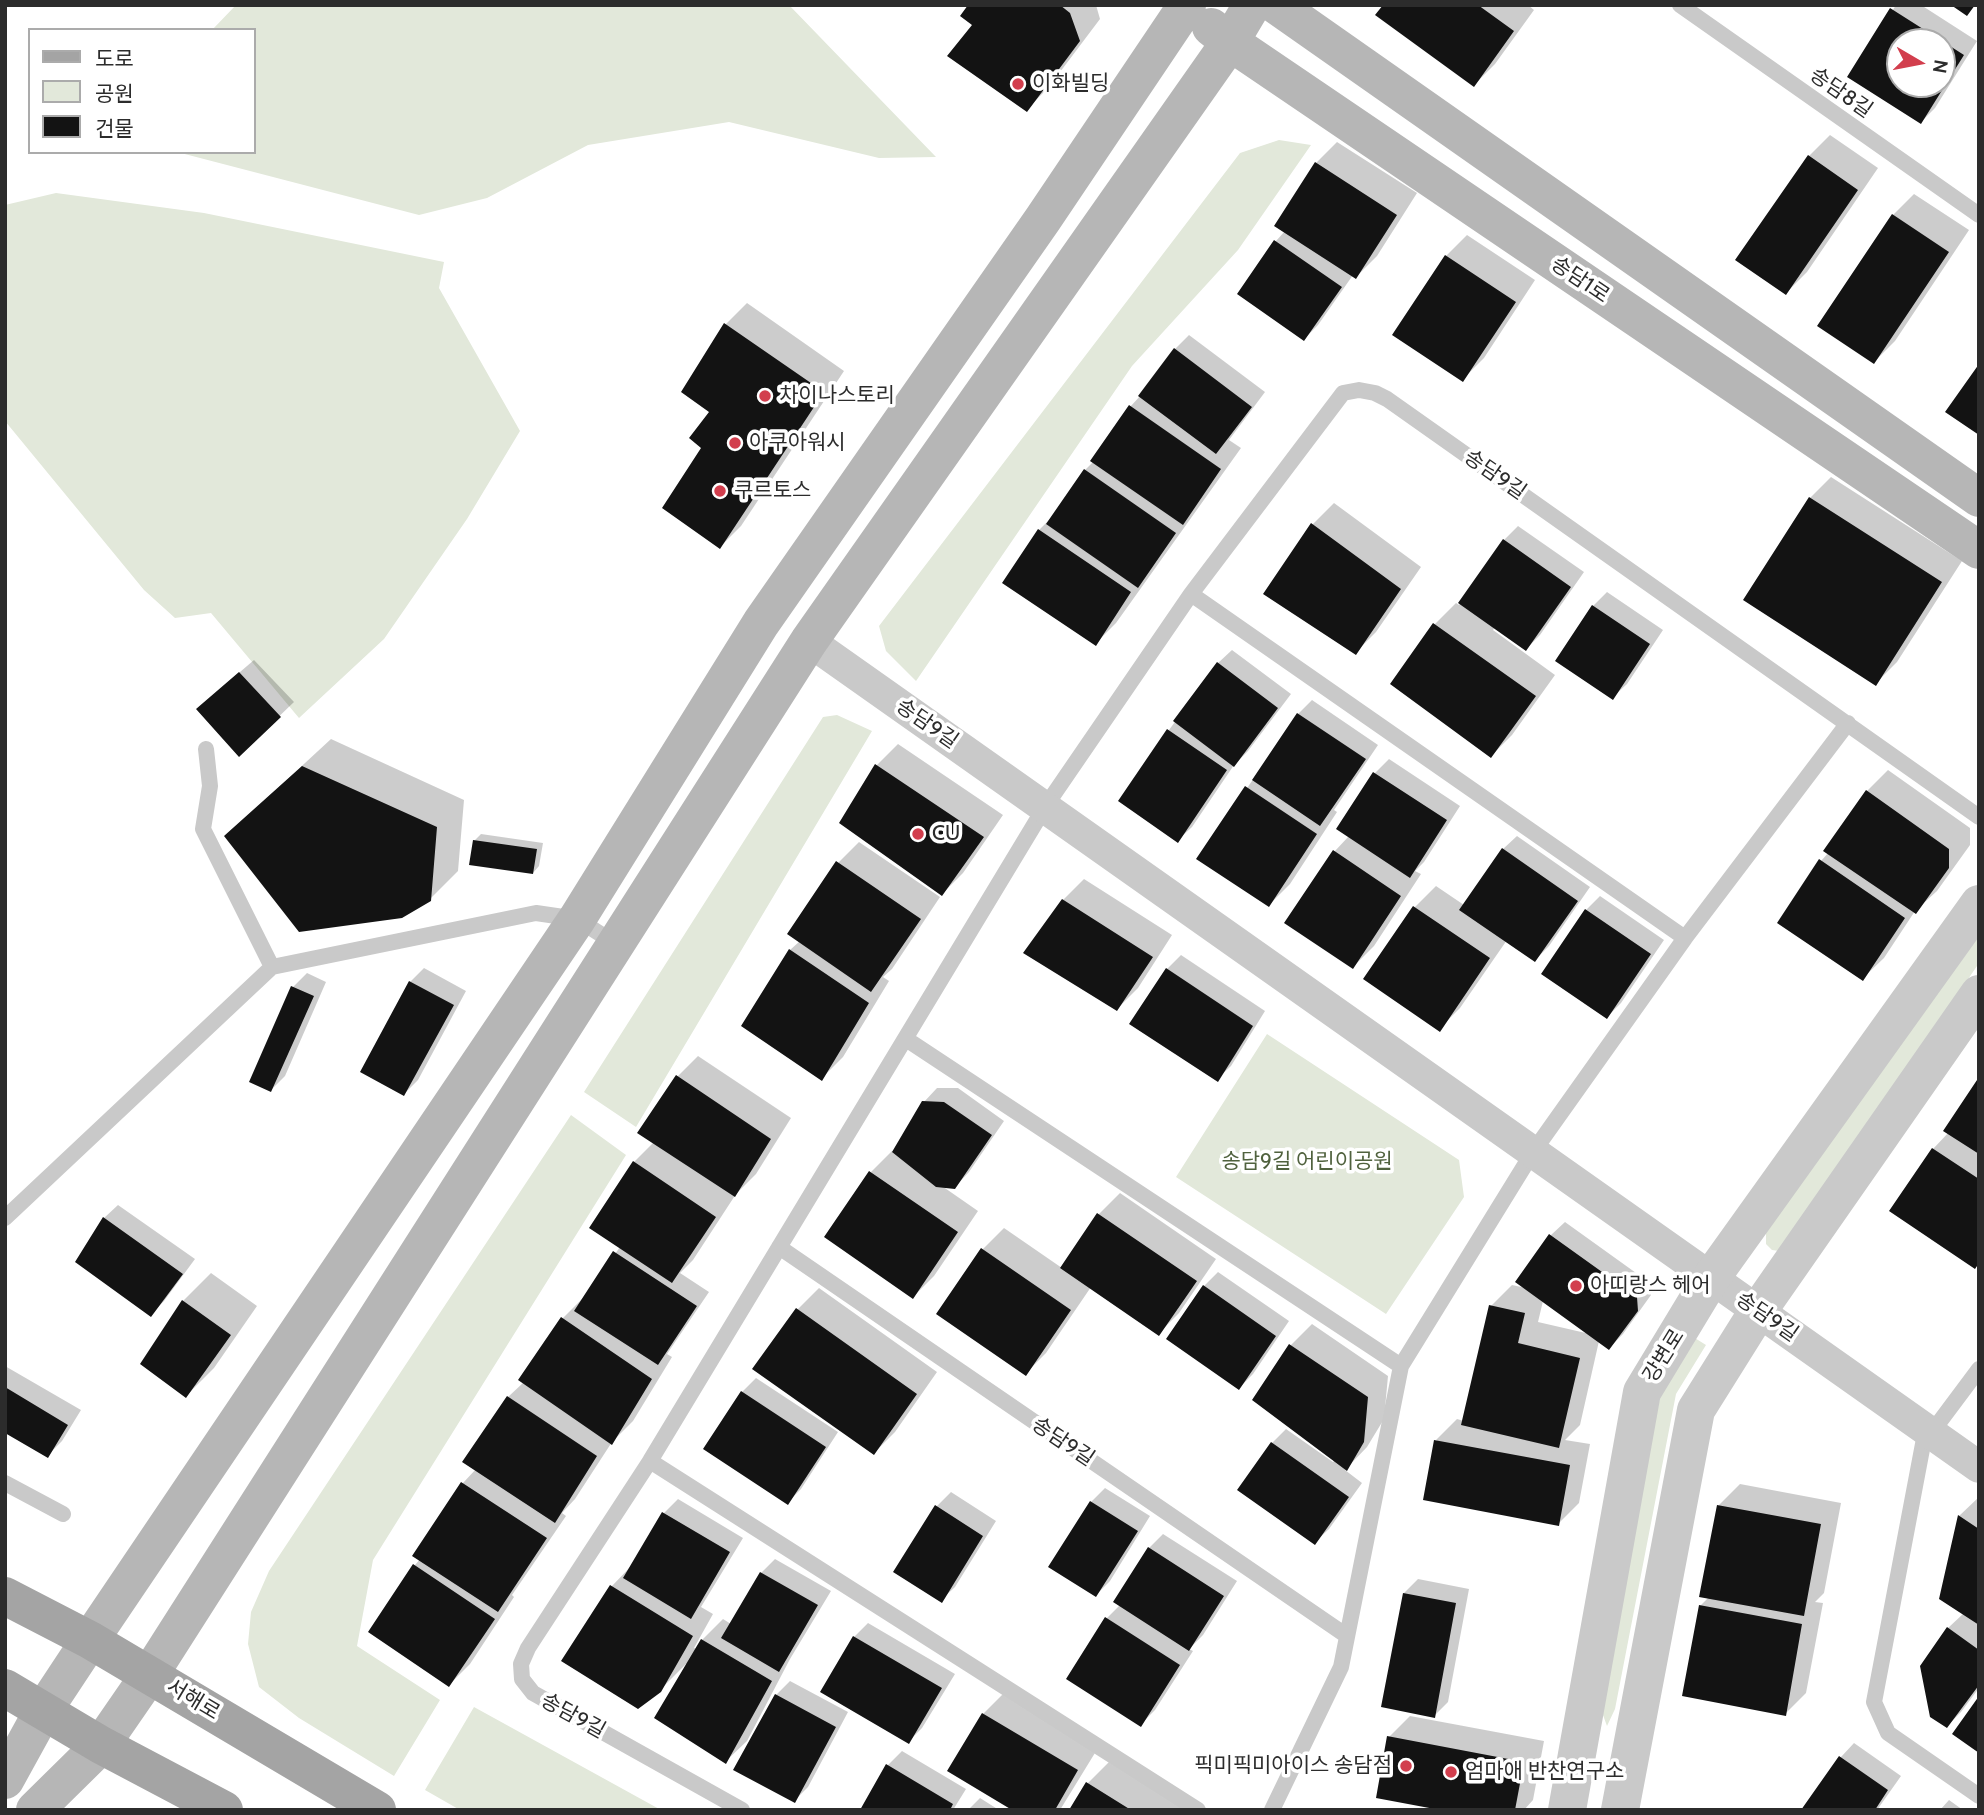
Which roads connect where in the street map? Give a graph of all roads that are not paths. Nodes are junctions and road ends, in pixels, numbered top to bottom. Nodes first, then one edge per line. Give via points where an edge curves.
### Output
1 (1223, 5) edge
2 (1252, 5) edge
3 (1276, 5) edge
4 (1680, 5) edge
5 (1186, 6) edge
6 (1230, 43) junction
7 (1979, 215) edge
8 (1979, 498) edge
9 (1979, 550) edge
10 (1191, 594) junction
11 (809, 641) junction
12 (1848, 723) junction
13 (206, 749) dead end
14 (1045, 807) junction
15 (1979, 817) edge
16 (1979, 904) edge
17 (577, 919) junction
18 (1685, 938) junction
19 (616, 944) junction
20 (272, 967) junction
21 (1979, 994) edge
22 (906, 1039) junction
23 (1533, 1152) junction
24 (5, 1219) edge
25 (779, 1247) junction
26 (1711, 1279) junction
27 (1758, 1311) junction
28 (1401, 1366) junction
29 (1979, 1369) edge
30 (1932, 1434) junction
31 (650, 1461) junction
32 (1979, 1467) edge
33 (5, 1483) edge
34 (62, 1514) dead end
35 (5, 1596) edge
36 (1347, 1636) junction
37 (90, 1640) junction
38 (150, 1674) junction
39 (5, 1688) edge
40 (43, 1711) junction
41 (101, 1745) junction
42 (5, 1780) edge
43 (1979, 1796) edge
44 (34, 1810) edge
45 (224, 1810) edge
46 (377, 1810) edge
47 (742, 1810) edge
48 (1198, 1810) edge
49 (1272, 1810) edge
50 (1567, 1810) edge
51 (1620, 1810) edge

1 - 6 main road
2 - 6 main road
3 - 8 main road
4 - 7 lane, 송담8길
5 - 6 main road, 송담1로
5 - 17 main road via 761,622
6 - 9 main road, 송담1로
6 - 11 main road
10 - 12 lane, 송담9길 via 1343,393 1359,390 1387,399
10 - 14 lane, 송담9길
10 - 18 lane
11 - 14 street, 송담9길
11 - 19 main road
12 - 15 lane, 송담9길
12 - 18 lane
13 - 20 lane via 211,786 203,829
14 - 22 lane, 송담9길
14 - 23 street, 송담9길
16 - 26 street, 강변로
17 - 19 lane
17 - 20 lane via 536,913
17 - 37 main road
18 - 23 lane
19 - 38 main road
20 - 24 lane
21 - 27 street
22 - 25 lane, 송담9길
22 - 28 lane
23 - 26 street, 송담9길
23 - 28 lane
25 - 31 lane, 송담9길
25 - 36 lane, 송담9길
26 - 27 street, 송담9길
26 - 50 street, 강변로 via 1642,1392
27 - 30 street, 송담9길
27 - 51 street via 1696,1410
28 - 36 lane
29 - 30 lane
30 - 32 street, 송담9길
30 - 43 lane via 1923,1444 1874,1702 1888,1733
31 - 47 lane, 송담9길 via 528,1648 521,1664 522,1679 533,1693
31 - 48 lane
33 - 34 lane
35 - 37 main road, 서해로
36 - 49 lane via 1341,1667
37 - 38 main road, 서해로
37 - 40 main road
38 - 41 main road
38 - 46 main road, 서해로
39 - 40 main road
40 - 41 main road
40 - 42 main road
41 - 44 main road
41 - 45 main road

